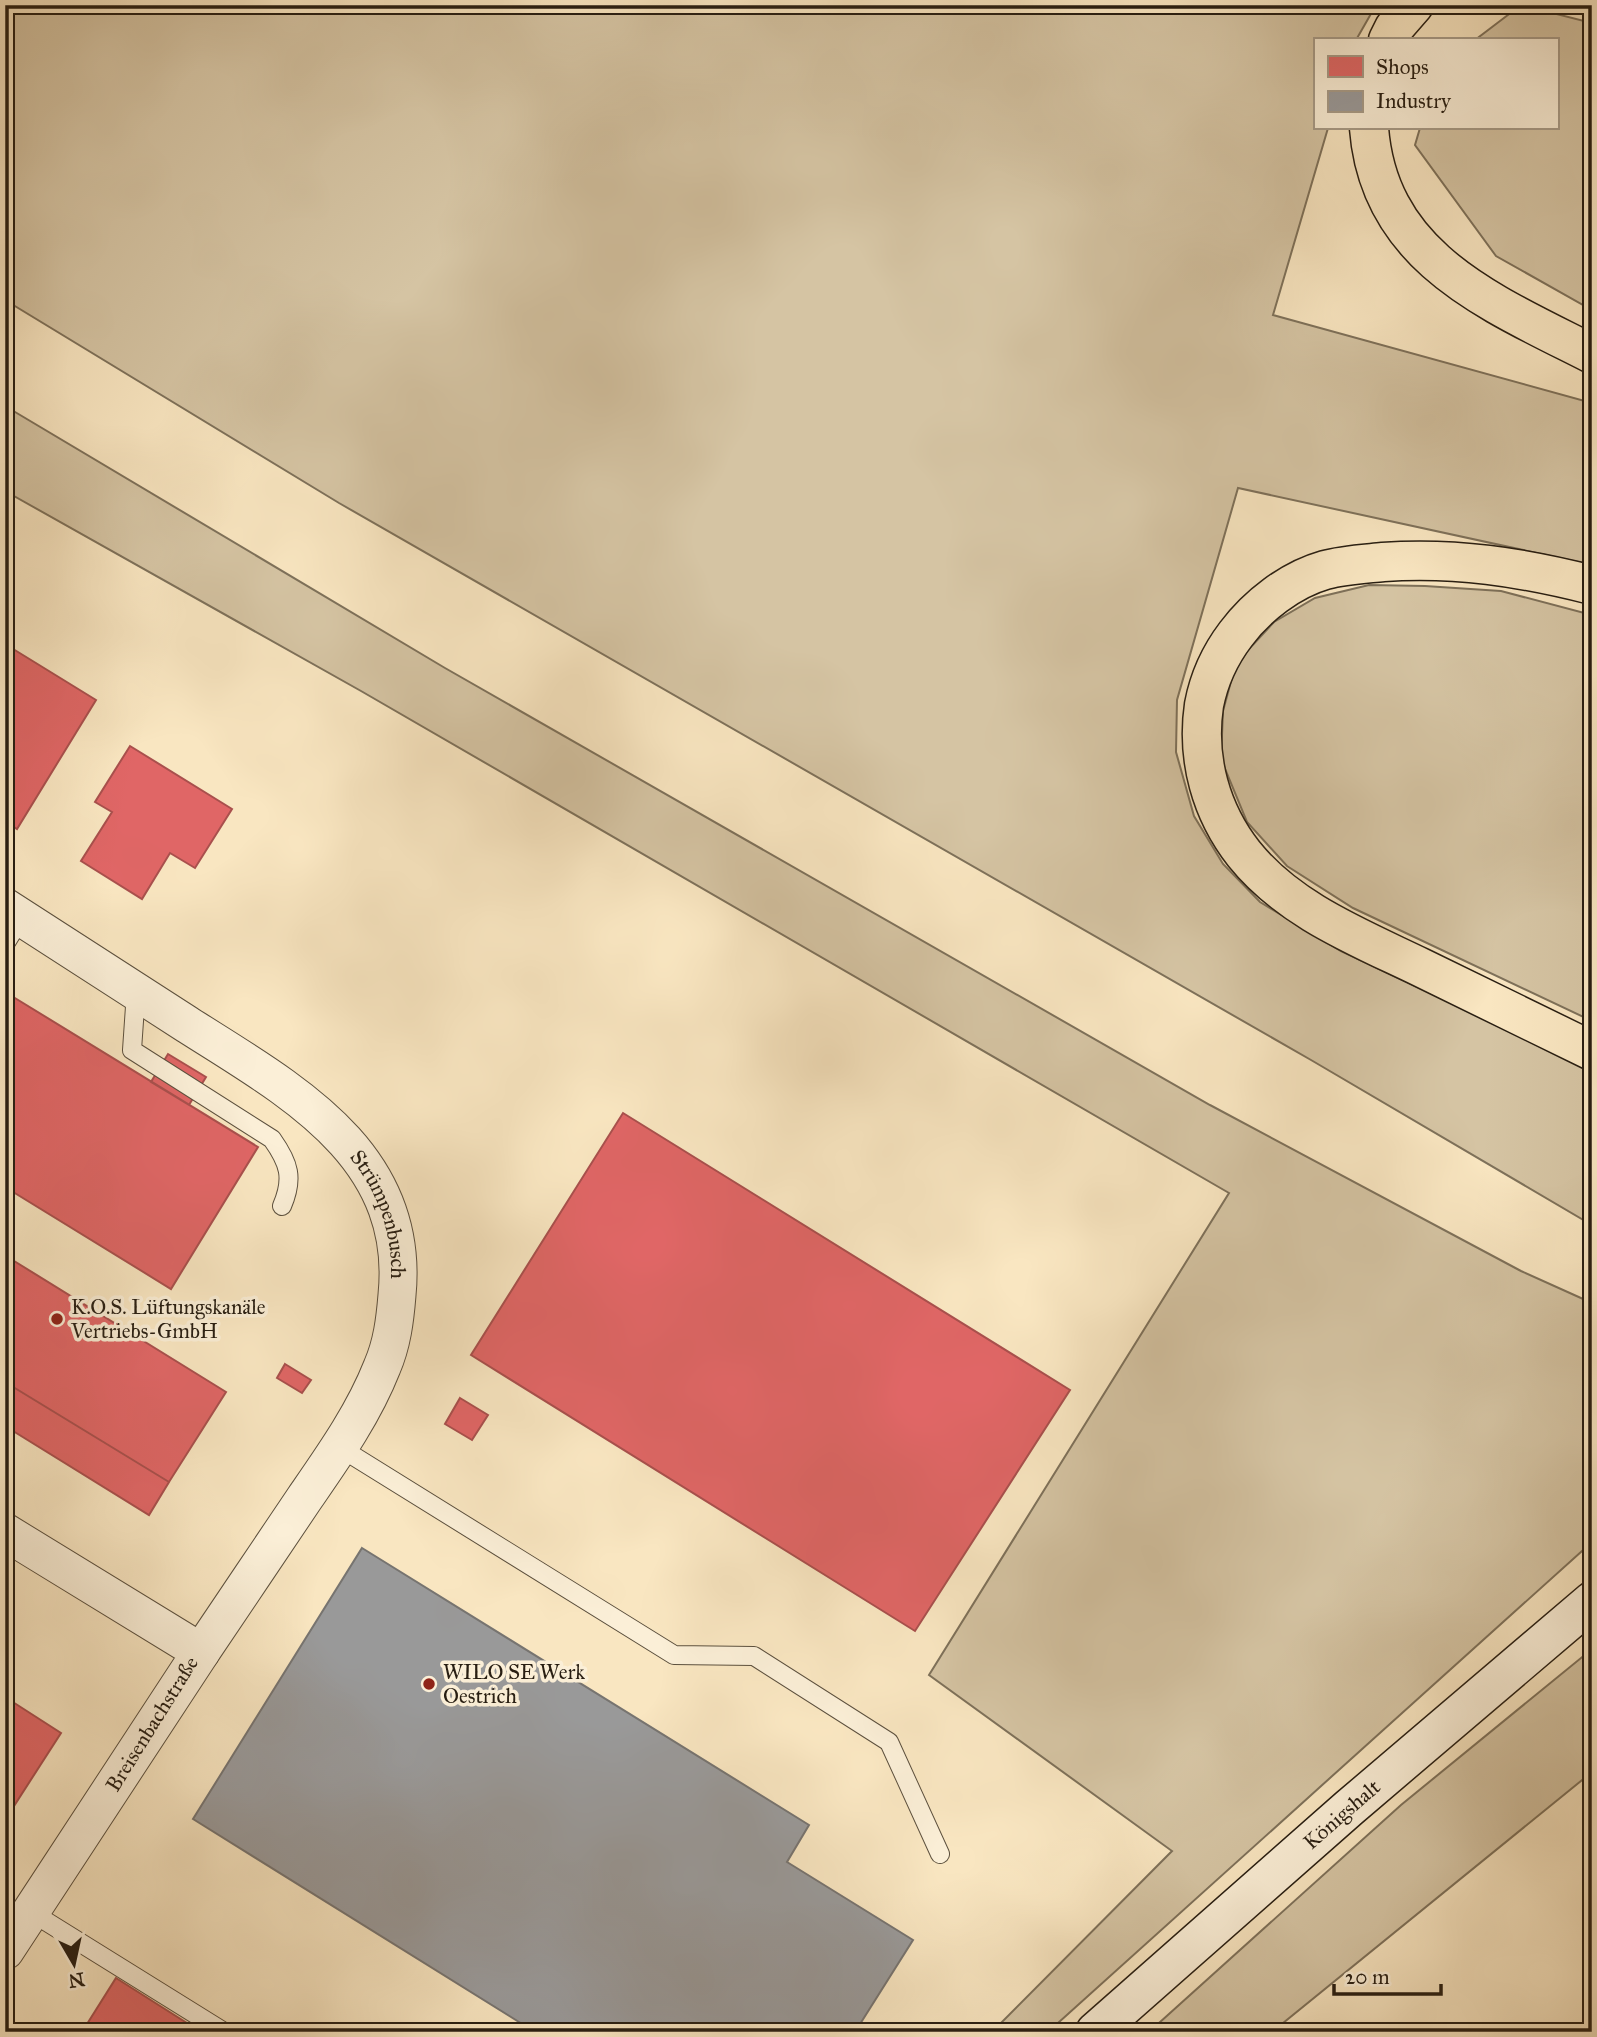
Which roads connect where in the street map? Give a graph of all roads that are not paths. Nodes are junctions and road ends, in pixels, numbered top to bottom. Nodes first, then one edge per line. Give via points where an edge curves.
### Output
1 (1414, 5) edge
2 (1389, 38) edge
3 (1369, 130) edge
4 (1592, 354) edge
5 (1592, 585) edge
6 (11, 923) edge
7 (136, 992) junction
8 (1592, 1051) edge
9 (282, 1206) dead end
10 (339, 1447) junction
11 (5, 1532) edge
12 (1592, 1601) edge
13 (201, 1652) junction
14 (940, 1854) dead end
15 (15, 1929) edge
16 (224, 2032) edge
17 (1095, 2032) edge

1 - 2 highway
3 - 4 highway via 1381,189 1402,226 1447,273 1498,306
5 - 8 highway via 1489,564 1425,559 1324,570 1289,586 1251,614 1226,647 1208,684 1202,719 1208,787 1222,822 1245,855 1278,889 1322,920
6 - 7 street, Strümpenbusch
7 - 9 lane via 132,1050 272,1139 290,1177
7 - 10 street, Strümpenbusch via 268,1076 320,1115 365,1163 380,1189 398,1253 394,1326 373,1387
10 - 13 street, Strümpenbusch
10 - 14 lane via 674,1655 754,1656 889,1742
11 - 13 street, Breisenbachstraße
12 - 17 main road, Königshalt
13 - 15 street, Breisenbachstraße
15 - 16 lane

